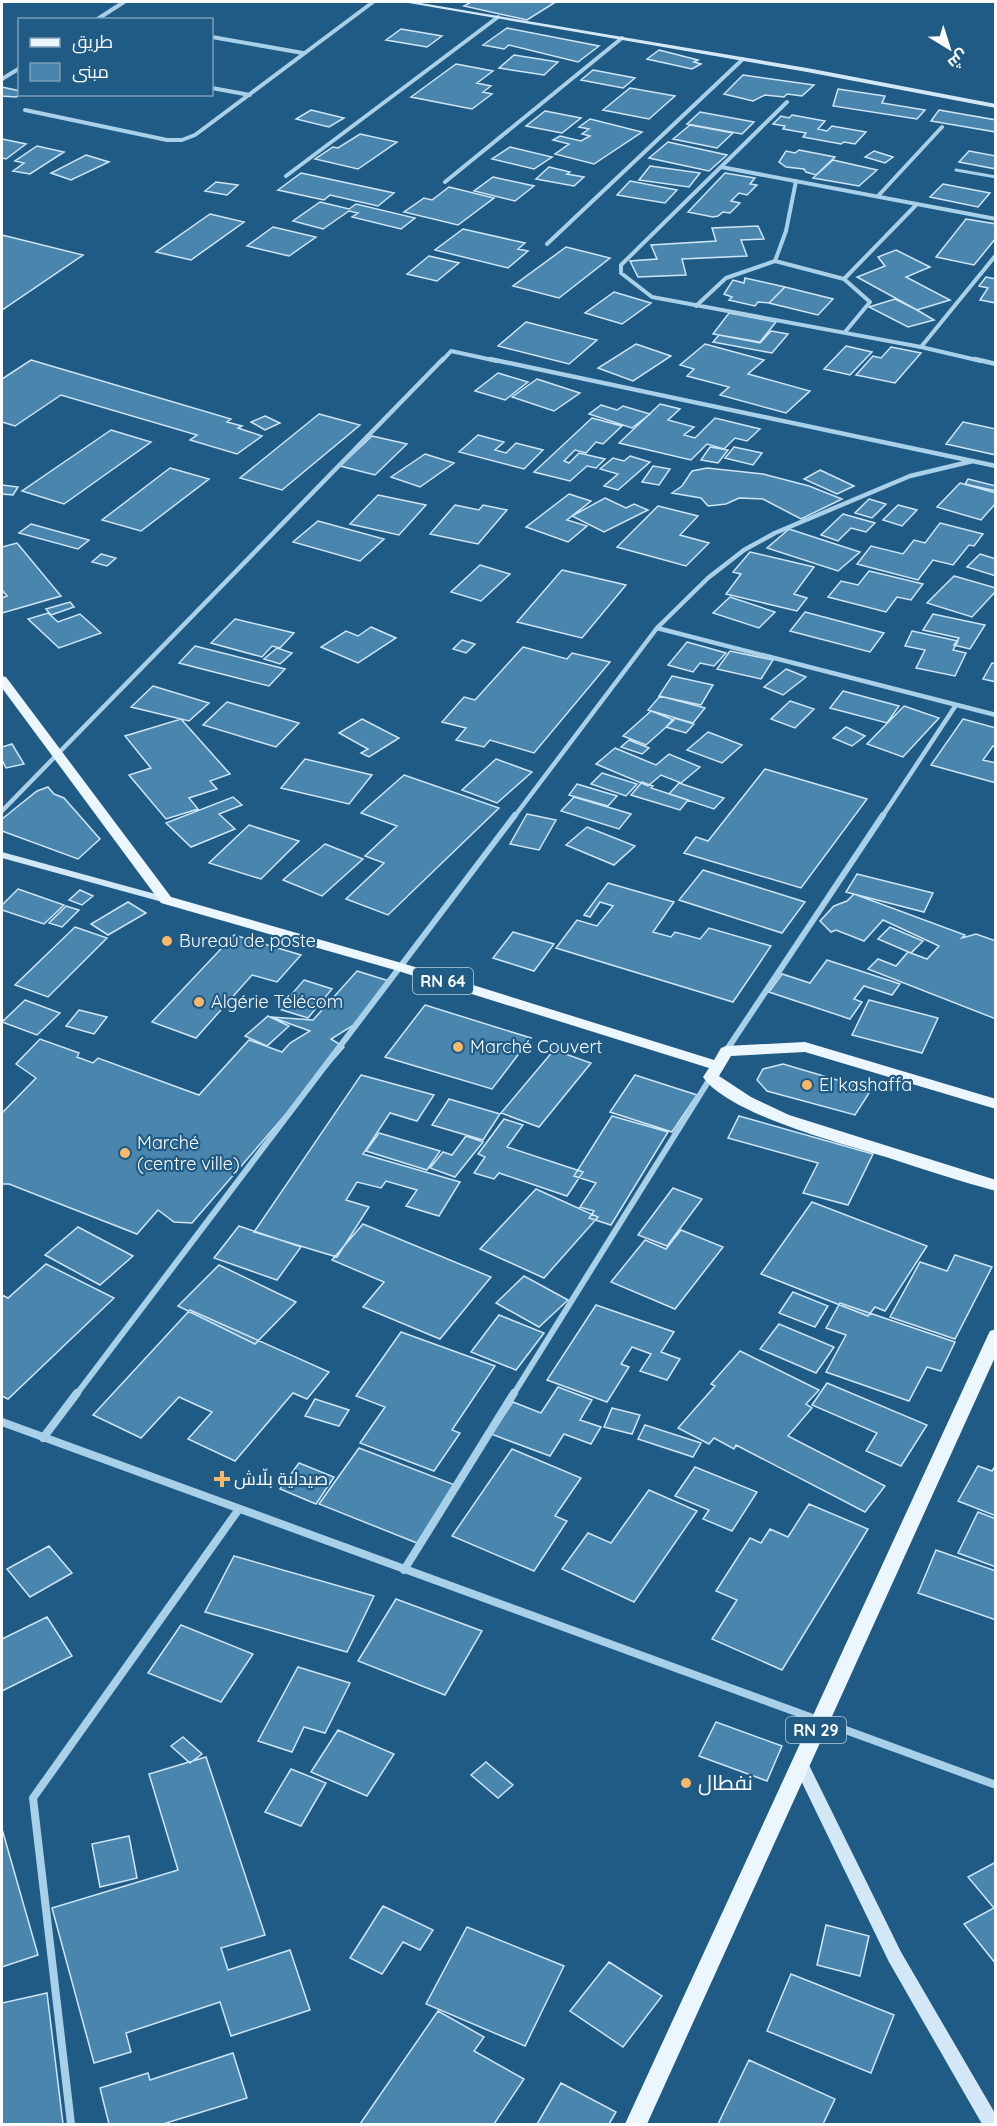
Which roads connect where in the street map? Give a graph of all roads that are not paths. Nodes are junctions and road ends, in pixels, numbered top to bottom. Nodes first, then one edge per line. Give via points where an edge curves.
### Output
1 (124, 2) edge
2 (373, 2) edge
3 (406, 2) edge
4 (430, 4) edge
5 (498, 17) junction
6 (99, 18) edge
7 (213, 37) edge
8 (622, 38) junction
9 (303, 52) junction
10 (743, 59) junction
11 (18, 69) edge
12 (2, 80) edge
13 (213, 88) edge
14 (250, 95) junction
15 (787, 102) dead end
16 (996, 106) edge
17 (25, 110) dead end
18 (942, 127) dead end
19 (721, 167) junction
20 (956, 170) dead end
21 (286, 176) dead end
22 (996, 177) edge
23 (796, 181) junction
24 (445, 182) dead end
25 (879, 196) junction
26 (917, 204) junction
27 (995, 218) edge
28 (547, 244) dead end
29 (996, 255) edge
30 (775, 261) junction
31 (844, 279) junction
32 (696, 306) junction
33 (845, 332) junction
34 (921, 347) junction
35 (996, 364) edge
36 (973, 460) junction
37 (996, 466) edge
38 (657, 628) junction
39 (2, 680) edge
40 (956, 705) junction
41 (996, 715) edge
42 (58, 755) junction
43 (2, 811) edge
44 (2, 855) edge
45 (166, 900) junction
46 (400, 968) junction
47 (726, 1051) junction
48 (714, 1071) junction
49 (996, 1104) edge
50 (996, 1186) edge
51 (996, 1335) edge
52 (2, 1422) edge
53 (44, 1437) junction
54 (238, 1509) junction
55 (404, 1570) junction
56 (820, 1721) junction
57 (801, 1764) junction
58 (996, 1785) edge
59 (71, 2124) edge
60 (636, 2124) edge
61 (991, 2124) edge

1 - 6 street
2 - 9 street
3 - 4 street
4 - 5 street
5 - 8 street
5 - 21 street
7 - 9 street
8 - 10 street
8 - 24 street
9 - 14 street
10 - 16 street
10 - 28 street
11 - 12 street
13 - 14 street
14 - 17 street via 195,135 182,140
15 - 19 street
18 - 25 street
19 - 23 street
19 - 32 street via 621,265 621,273 652,297
20 - 22 lane
23 - 25 street
23 - 30 street via 786,231
25 - 26 street
26 - 27 street
26 - 31 street
29 - 34 street
30 - 31 street
30 - 32 street via 726,278
31 - 33 street via 870,302
32 - 33 street
33 - 34 street
34 - 35 street
36 - 37 street
36 - 38 street via 910,476 775,532 708,578
36 - 42 street via 451,351
38 - 40 street
38 - 46 street
39 - 42 main road
40 - 41 street
40 - 47 street
42 - 43 street
42 - 45 main road
44 - 45 street
45 - 46 main road, RN 64
46 - 48 main road, RN 64
46 - 53 street
47 - 48 main road
47 - 49 main road via 805,1047
48 - 50 main road, RN 64 via 730,1093 756,1108
48 - 55 street
51 - 56 main road, RN 29
52 - 53 street
53 - 54 street
54 - 55 street
54 - 59 street via 33,1798
55 - 56 street
56 - 57 main road, RN 29
56 - 58 street
57 - 60 main road, RN 29
57 - 61 street via 895,1957

